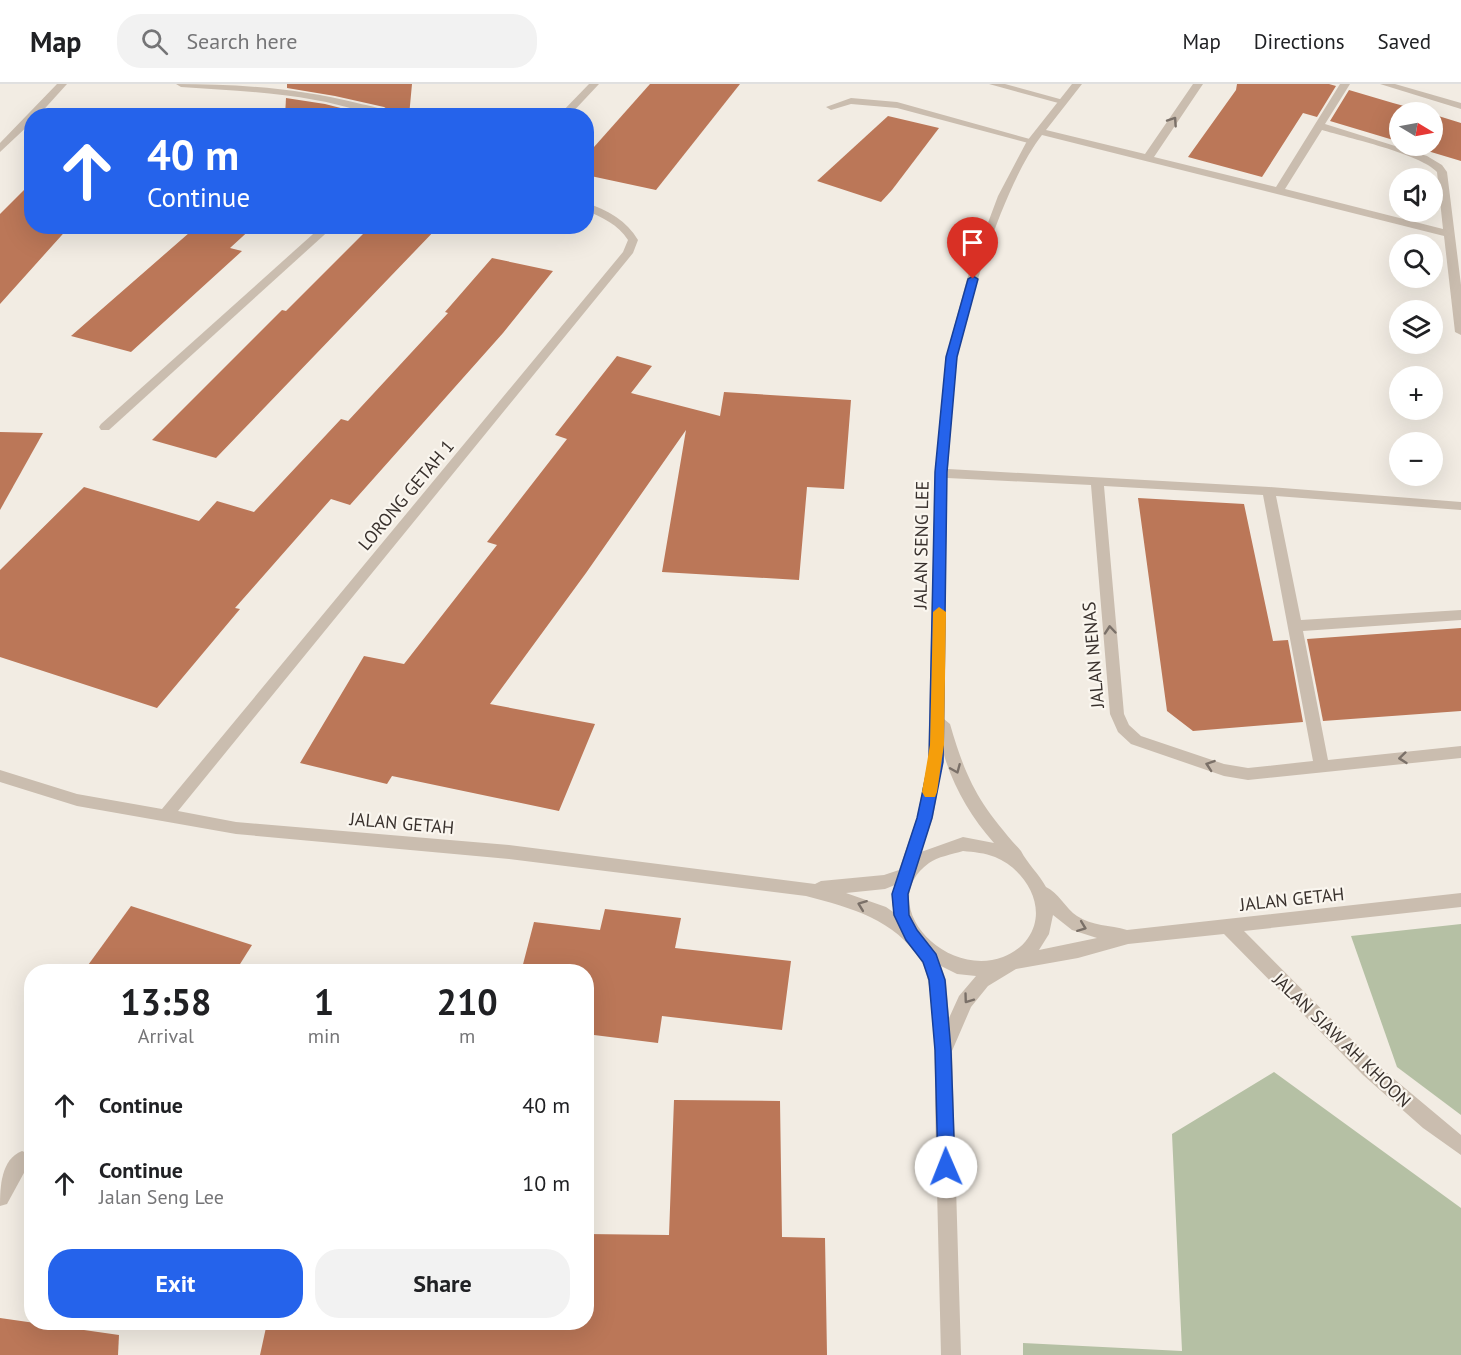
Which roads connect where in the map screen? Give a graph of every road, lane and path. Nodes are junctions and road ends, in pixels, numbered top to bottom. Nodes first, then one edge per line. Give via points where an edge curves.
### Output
1 (62, 84) edge
2 (181, 84) edge
3 (594, 84) edge
4 (994, 84) edge
5 (1077, 84) edge
6 (1198, 84) edge
7 (1344, 84) edge
8 (1385, 84) edge
9 (1062, 101) junction
10 (1461, 106) edge
11 (831, 107) dead end
12 (40, 108) edge
13 (371, 108) edge
14 (571, 108) edge
15 (24, 124) edge
16 (1320, 126) junction
17 (1036, 136) junction
18 (0, 149) edge
19 (1147, 159) junction
20 (1279, 191) junction
21 (594, 210) edge
22 (1449, 220) junction
23 (1461, 223) edge
24 (320, 234) edge
25 (1450, 234) junction
26 (1461, 332) edge
27 (105, 427) dead end
28 (941, 472) junction
29 (1097, 481) junction
30 (1269, 491) junction
31 (1461, 506) edge
32 (1461, 615) edge
33 (1295, 626) junction
34 (938, 713) junction
35 (1461, 752) edge
36 (1322, 766) junction
37 (0, 776) edge
38 (165, 816) junction
39 (1028, 871) junction
40 (906, 874) junction
41 (806, 889) junction
42 (1461, 900) edge
43 (1228, 926) junction
44 (911, 935) junction
45 (1128, 937) junction
46 (1012, 962) junction
47 (943, 1050) junction
48 (1461, 1146) edge
49 (22, 1160) dead end
50 (0, 1197) edge
51 (951, 1355) edge

1 - 12 street
2 - 13 street via 291,92
3 - 14 street
4 - 9 street
5 - 9 street, JALAN SENG LEE
19 -> 6 street
7 - 16 street
8 - 10 street
9 - 17 street, JALAN SENG LEE
11 - 17 street via 850,101 897,105
15 - 18 street
16 - 20 street
16 - 22 street via 1423,158 1438,167 1444,178
17 - 19 street
17 - 28 street, JALAN SENG LEE via 1003,196 973,279 952,357
19 - 20 street
20 - 25 street
21 - 38 street, LORONG GETAH 1 via 622,223 629,231 633,240 628,254
22 - 23 street
22 - 25 street
24 - 27 street
25 - 26 street
28 - 29 street
28 - 34 street, JALAN SENG LEE
29 - 30 street
36 -> 29 street, JALAN NENAS via 1248,774 1224,770 1136,740 1123,728 1117,714
30 - 31 street
30 - 33 street
32 - 33 street
33 - 36 street
34 -> 39 street, JALAN SENG LEE via 953,761 975,807
34 - 40 street, JALAN SENG LEE via 936,762 925,818
35 -> 36 street, JALAN NENAS
37 - 38 street, JALAN GETAH via 77,800
38 - 41 street, JALAN GETAH via 236,828 509,852
39 - 40 street via 1002,853 963,844 940,848 920,859
39 -> 45 street, JALAN GETAH via 1069,922 1092,931
39 - 46 street via 1041,891 1046,911 1043,932 1031,950
40 - 41 street, JALAN GETAH via 864,886
40 - 44 street via 900,894 901,915
44 -> 41 street, JALAN GETAH via 880,912
42 - 43 street, JALAN GETAH
43 - 45 street, JALAN GETAH
43 - 48 street, JALAN SIAW AH KHOON via 1395,1092
44 - 46 street via 926,951 957,965 991,969
44 - 47 street via 930,959 937,980
45 - 46 street, JALAN GETAH via 1078,951
46 -> 47 street via 982,981 964,1002
47 - 51 street
49 - 50 street

